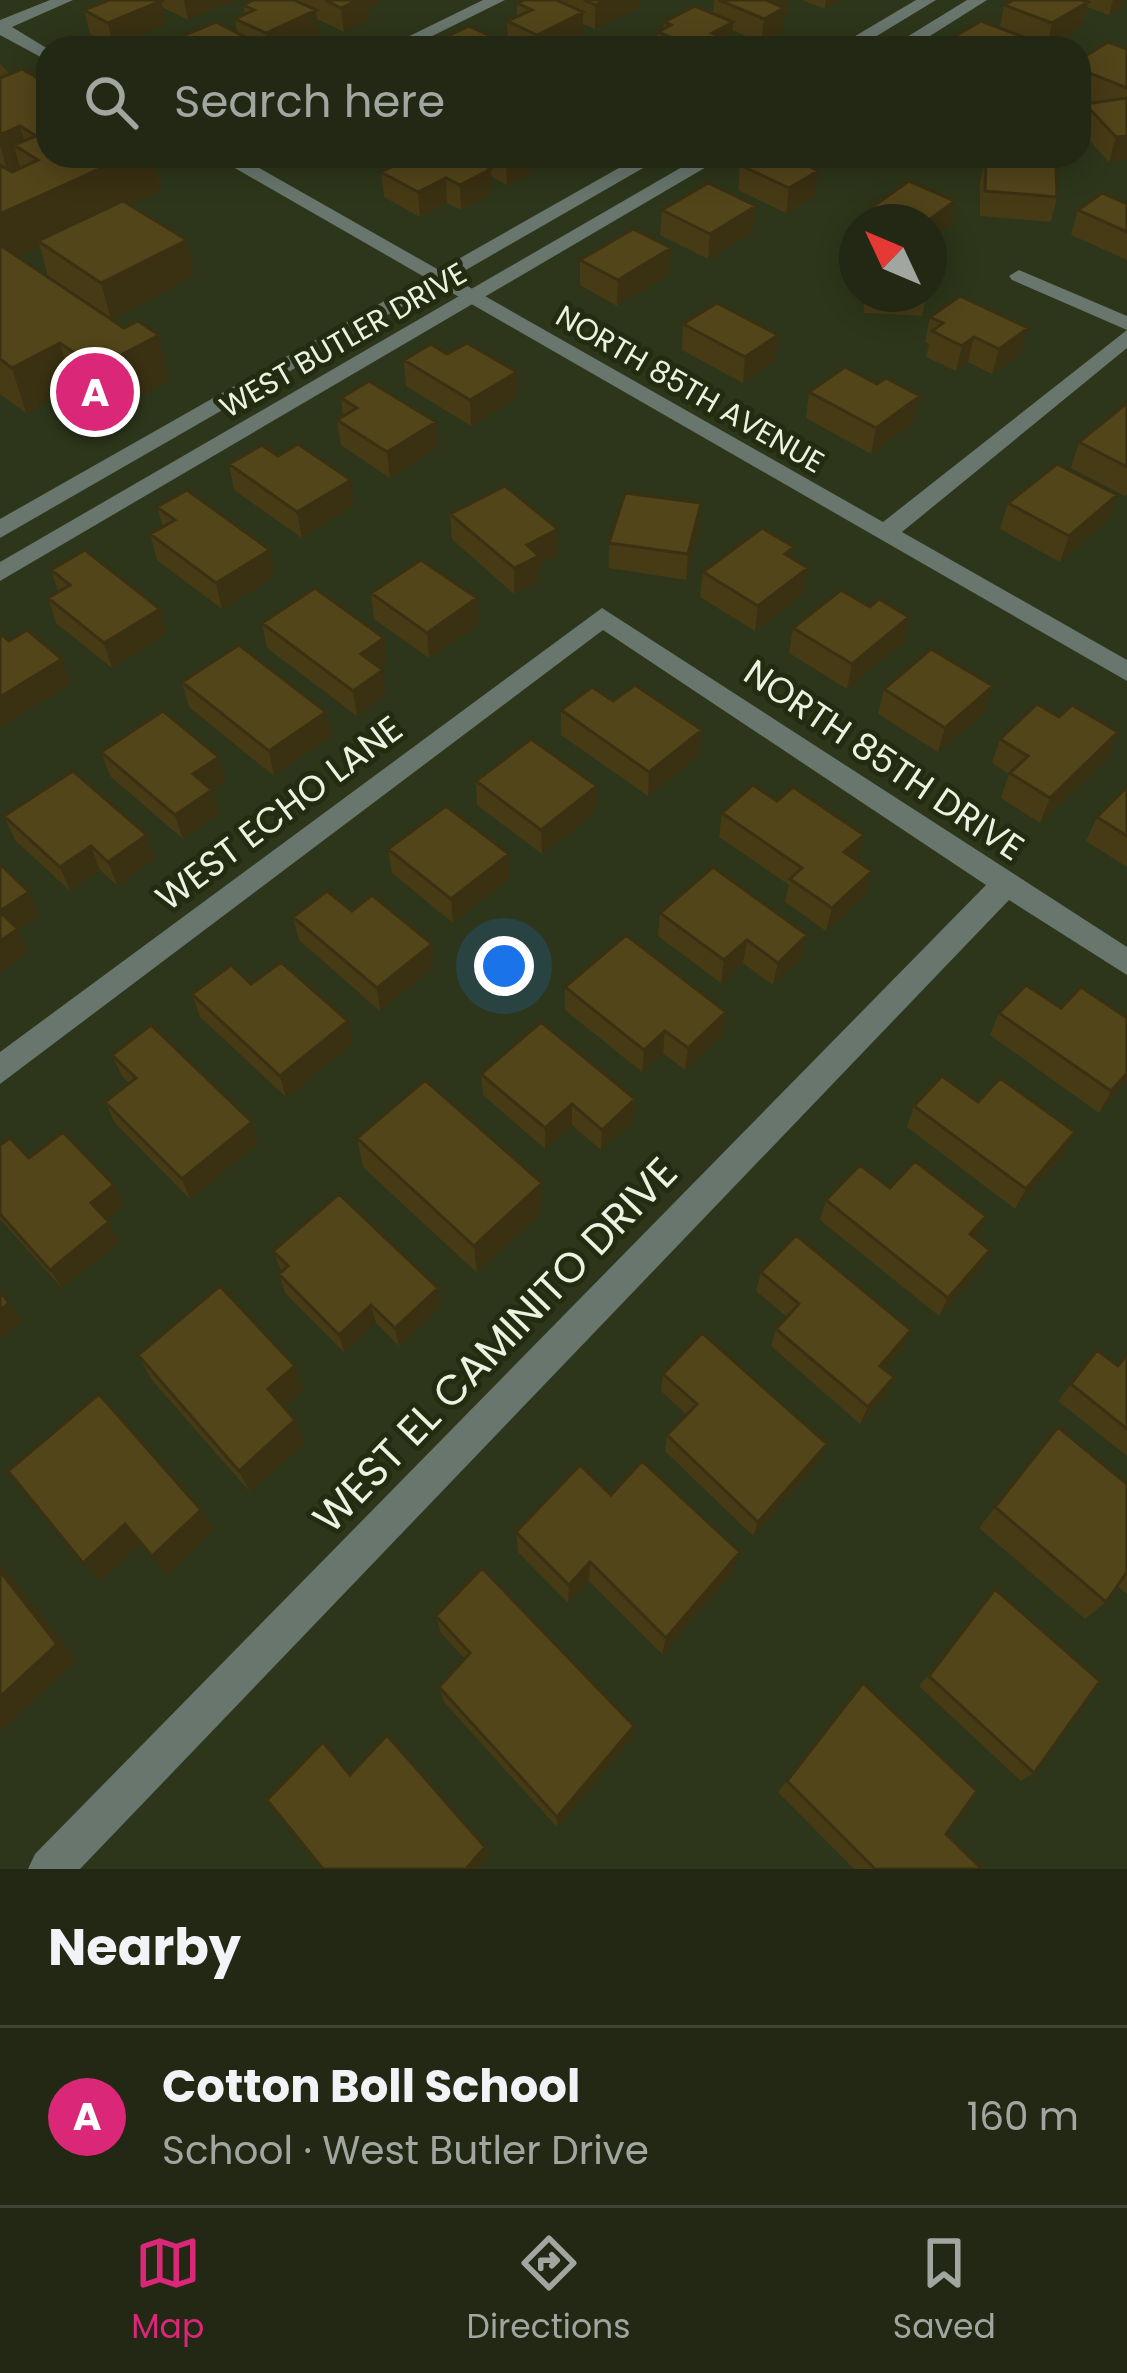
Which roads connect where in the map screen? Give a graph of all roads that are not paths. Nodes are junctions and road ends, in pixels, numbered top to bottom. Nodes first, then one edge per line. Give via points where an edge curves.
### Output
1 (65, 0) edge
2 (497, 0) edge
3 (928, 0) edge
4 (979, 0) edge
5 (0, 27) edge
6 (420, 36) edge
7 (865, 36) edge
8 (918, 36) edge
9 (36, 49) edge
10 (245, 168) edge
11 (633, 168) edge
12 (696, 168) edge
13 (1019, 276) dead end
14 (438, 279) junction
15 (473, 299) junction
16 (1127, 325) edge
17 (1127, 337) edge
18 (0, 530) edge
19 (884, 534) junction
20 (0, 574) edge
21 (602, 617) joint
22 (1127, 672) edge
23 (1006, 884) junction
24 (1127, 962) edge
25 (0, 1070) edge
26 (50, 1869) edge

1 - 5 street
2 - 6 street
3 - 7 street
4 - 8 street
5 - 9 street
10 - 14 street, NORTH 85TH AVENUE
11 - 14 street, WEST BUTLER DRIVE
12 - 15 street, WEST BUTLER DRIVE
13 - 16 street
14 - 15 street, NORTH 85TH AVENUE
14 - 18 street, WEST BUTLER DRIVE
15 - 19 street, NORTH 85TH AVENUE
15 - 20 street, WEST BUTLER DRIVE
17 - 19 street
19 - 22 street, NORTH 85TH AVENUE
21 - 23 street, NORTH 85TH DRIVE
21 - 25 street, WEST ECHO LANE
23 - 24 street, NORTH 85TH DRIVE
23 - 26 street, WEST EL CAMINITO DRIVE

